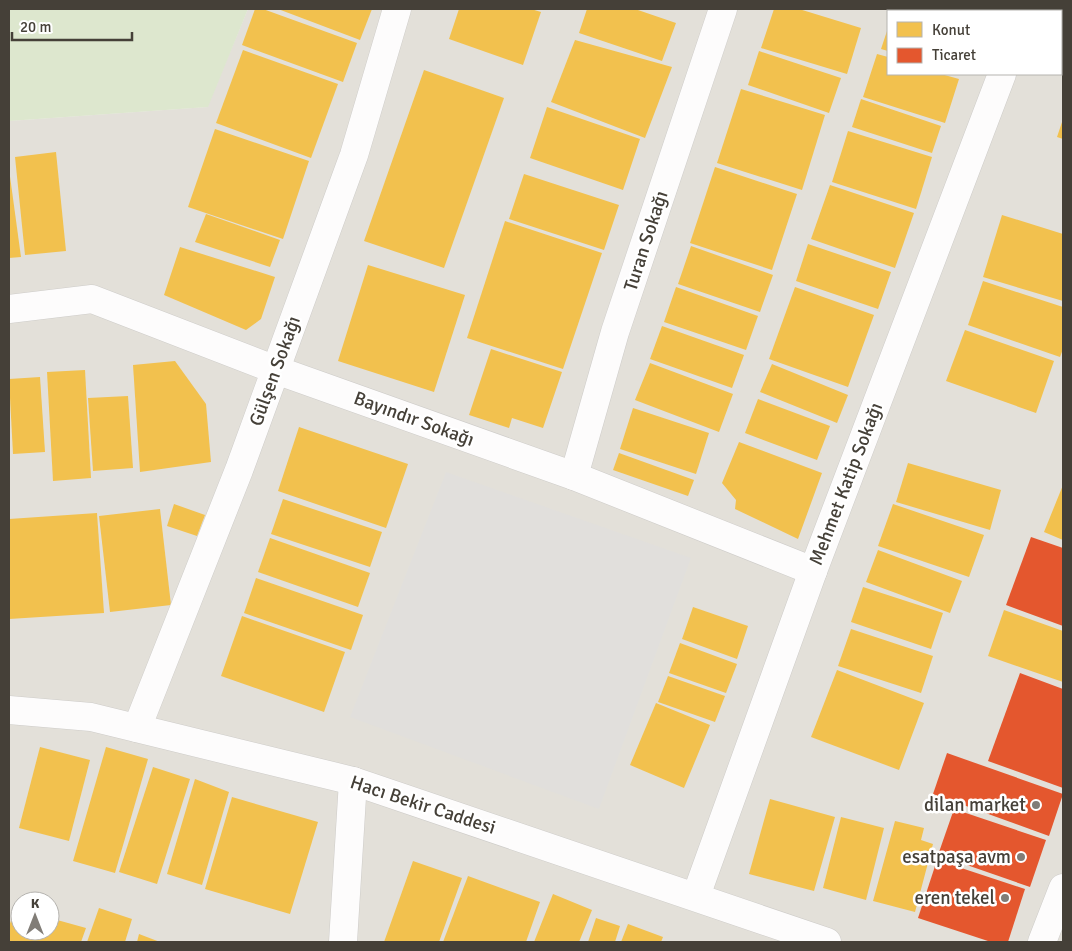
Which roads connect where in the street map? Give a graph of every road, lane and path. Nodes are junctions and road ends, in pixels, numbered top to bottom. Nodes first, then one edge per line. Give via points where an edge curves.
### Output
1 (397, 9) edge
2 (723, 9) edge
3 (1002, 75) edge
4 (9, 309) edge
5 (276, 370) junction
6 (574, 476) junction
7 (813, 571) junction
8 (9, 710) edge
9 (138, 728) junction
10 (353, 781) junction
11 (1063, 888) edge
12 (696, 896) junction
13 (343, 942) edge
14 (827, 942) edge
15 (1042, 942) edge

1 - 5 street, Gülşen Sokağı via 354,155
2 - 6 street, Turan Sokağı via 615,332
3 - 7 street, Mehmet Katip Sokağı
4 - 5 street, Bayındır Sokağı via 92,299
5 - 6 street, Bayındır Sokağı
5 - 9 street, Gülşen Sokağı
6 - 7 street, Bayındır Sokağı
7 - 12 street, Mehmet Katip Sokağı
8 - 9 street, Hacı Bekir Caddesi via 90,717
9 - 10 street, Hacı Bekir Caddesi
10 - 12 street, Hacı Bekir Caddesi
10 - 13 street
11 - 15 street
12 - 14 street, Hacı Bekir Caddesi

